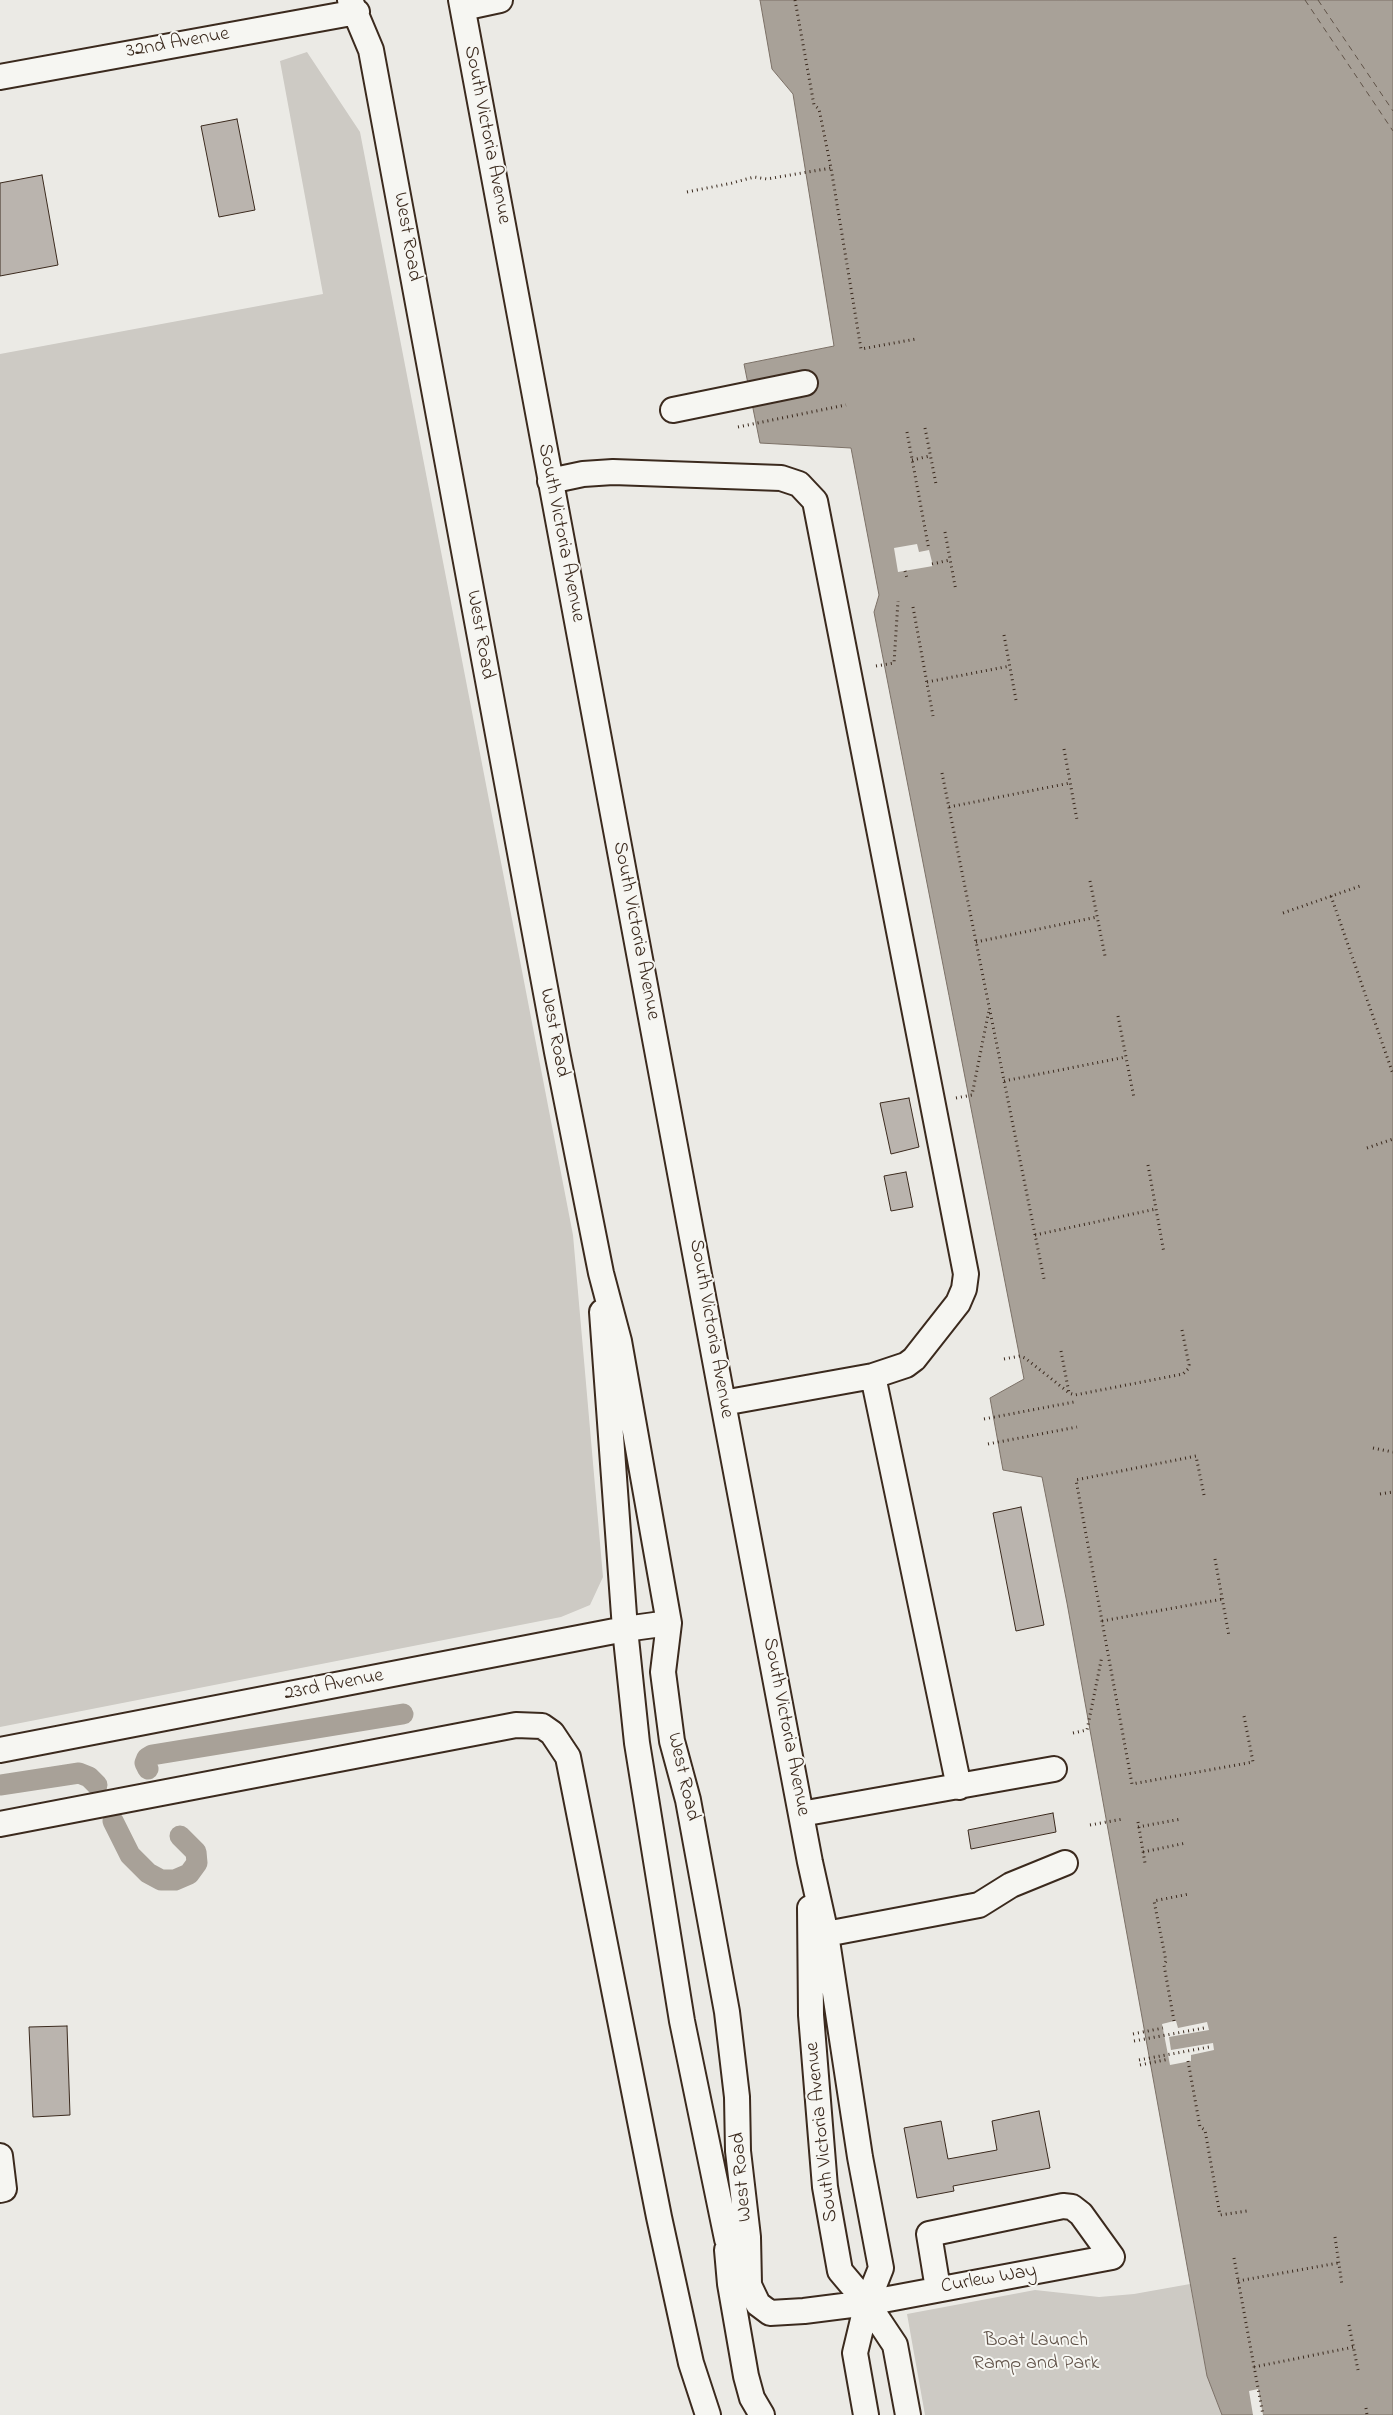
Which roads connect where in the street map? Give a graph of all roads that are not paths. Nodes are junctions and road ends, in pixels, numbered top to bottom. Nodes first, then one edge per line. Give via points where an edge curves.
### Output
1 (500, 0) edge
2 (462, 4) edge
3 (354, 6) edge
4 (0, 77) edge
5 (805, 383) dead end
6 (673, 410) dead end
7 (550, 481) junction
8 (600, 1273) junction
9 (873, 1376) junction
10 (723, 1403) junction
11 (623, 1596) junction
12 (669, 1623) junction
13 (625, 1629) junction
14 (584, 1638) junction
15 (0, 1750) edge
16 (1054, 1769) dead end
17 (959, 1787) junction
18 (802, 1814) junction
19 (0, 1824) edge
20 (810, 1862) junction
21 (1065, 1863) dead end
22 (826, 1934) junction
23 (0, 2156) edge
24 (0, 2190) edge
25 (726, 2239) junction
26 (749, 2284) junction
27 (938, 2289) junction
28 (867, 2303) junction
29 (708, 2415) edge
30 (762, 2415) edge
31 (866, 2415) edge
32 (908, 2415) edge

1 - 2 street
2 - 7 street, South Victoria Avenue
3 - 4 street, 32nd Avenue
3 - 8 street, West Road via 371,50 556,1052
5 - 6 street
7 - 9 street via 613,472 781,478 803,487 817,506 966,1274 958,1302 914,1359 897,1369
7 - 10 street, South Victoria Avenue
8 - 11 street, West Road
8 - 12 street, West Road via 619,1341
9 - 10 street
9 - 17 street
10 - 18 street, South Victoria Avenue
11 - 13 street, West Road
11 - 14 street
12 - 13 street, 23rd Avenue
12 - 26 street, West Road via 663,1672 672,1741 688,1800 727,2012 737,2097
13 - 14 street, 23rd Avenue
13 - 25 street, West Road via 637,1743 682,2021
14 - 15 street, 23rd Avenue
16 - 17 street
17 - 18 street
18 - 20 street, South Victoria Avenue
19 - 29 street via 516,1725 542,1726 552,1733 568,1757 661,2227 691,2363
20 - 22 street, South Victoria Avenue
20 - 28 street, South Victoria Avenue via 811,2015 825,2187 840,2271
21 - 22 street via 1011,1885 979,1905
22 - 28 street, South Victoria Avenue via 860,2157 881,2268
23 - 24 street via 4,2189
25 - 26 street, West Road
25 - 30 street, West Road via 730,2284 746,2376 752,2398
26 - 28 street, West Road via 758,2304 770,2313
27 - 27 street, Curlew Way via 1112,2257 1081,2214 1072,2207 1063,2206 929,2234
27 - 28 street, Curlew Way
28 - 31 street, South Victoria Avenue via 855,2353
28 - 32 street, South Victoria Avenue via 895,2345

